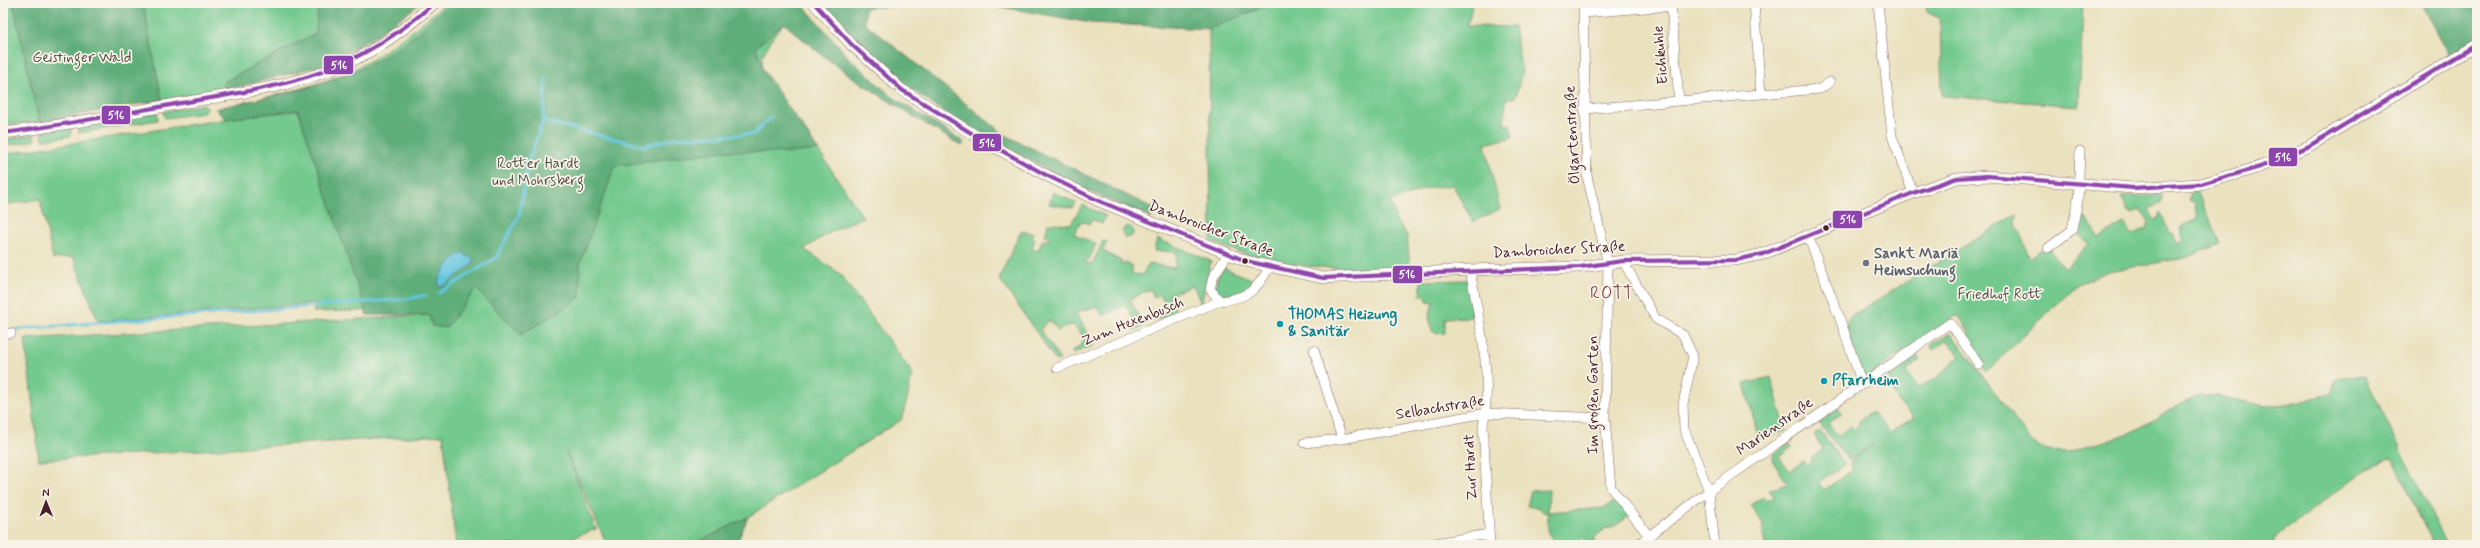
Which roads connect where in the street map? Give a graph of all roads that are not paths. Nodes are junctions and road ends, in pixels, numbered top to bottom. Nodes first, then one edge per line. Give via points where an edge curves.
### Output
1 (434, 3) edge
2 (814, 3) edge
3 (1583, 3) edge
4 (1754, 3) edge
5 (1878, 3) edge
6 (1583, 13) junction
7 (2477, 45) edge
8 (1830, 82) dead end
9 (1761, 94) junction
10 (1679, 101) junction
11 (1584, 109) junction
12 (3, 133) edge
13 (2080, 151) dead end
14 (2078, 184) junction
15 (1913, 193) junction
16 (1808, 236) junction
17 (2048, 248) dead end
18 (1228, 254) junction
19 (1623, 262) junction
20 (1608, 264) junction
21 (1269, 268) junction
22 (1470, 270) junction
23 (1220, 301) junction
24 (1314, 350) dead end
25 (1979, 365) dead end
26 (1056, 368) dead end
27 (1862, 384) junction
28 (1486, 413) junction
29 (1605, 418) junction
30 (1342, 439) junction
31 (1304, 443) dead end
32 (1709, 491) junction
33 (1489, 534) junction
34 (1649, 536) junction
35 (1423, 545) edge
36 (1490, 545) edge
37 (1637, 545) edge
38 (1715, 545) edge

1 - 12 street via 399,32 372,49 347,63 308,76 227,95
2 - 18 street, Dambroicher Straße via 852,46 902,90 984,141 1099,201
3 - 6 street, Ölgartenstraße
4 - 9 street
5 - 15 street via 1892,136
6 - 10 street, Eichkuhle via 1671,6
6 - 11 street, Ölgartenstraße
7 - 14 street, Dambroicher Straße via 2309,146 2260,167 2201,184 2133,188
8 - 9 street, Eichkuhle via 1820,89
9 - 10 street, Eichkuhle
10 - 11 street, Eichkuhle
11 - 20 street, Ölgartenstraße via 1587,176
13 - 14 street
14 - 15 street, Dambroicher Straße via 1987,176 1957,178
14 - 17 street via 2072,230
15 - 16 street, Dambroicher Straße
16 - 19 street, Dambroicher Straße via 1763,254 1736,260
16 - 27 street
18 - 21 street, Dambroicher Straße
18 - 23 street via 1213,277 1210,289
19 - 20 street, Dambroicher Straße
19 - 32 street via 1656,319 1683,335 1693,356 1683,404 1684,429
20 - 22 street, Dambroicher Straße
20 - 29 street, Im großen Garten
21 - 22 street, Dambroicher Straße via 1323,278
21 - 23 street, Zum Hexenbusch via 1259,286 1245,295
22 - 28 street, Zur Hardt via 1485,368
23 - 26 street, Zum Hexenbusch
24 - 30 street
25 - 27 street, Marienstraße via 1950,323
27 - 32 street, Marienstraße
28 - 29 street, Selbachstraße
28 - 30 street, Selbachstraße
28 - 33 street, Zur Hardt via 1483,426
29 - 34 street, Im großen Garten via 1612,488
30 - 31 street, Selbachstraße
32 - 34 street, Marienstraße
32 - 38 street
33 - 35 street
33 - 36 street, Zur Hardt
34 - 37 street, Marienstraße

